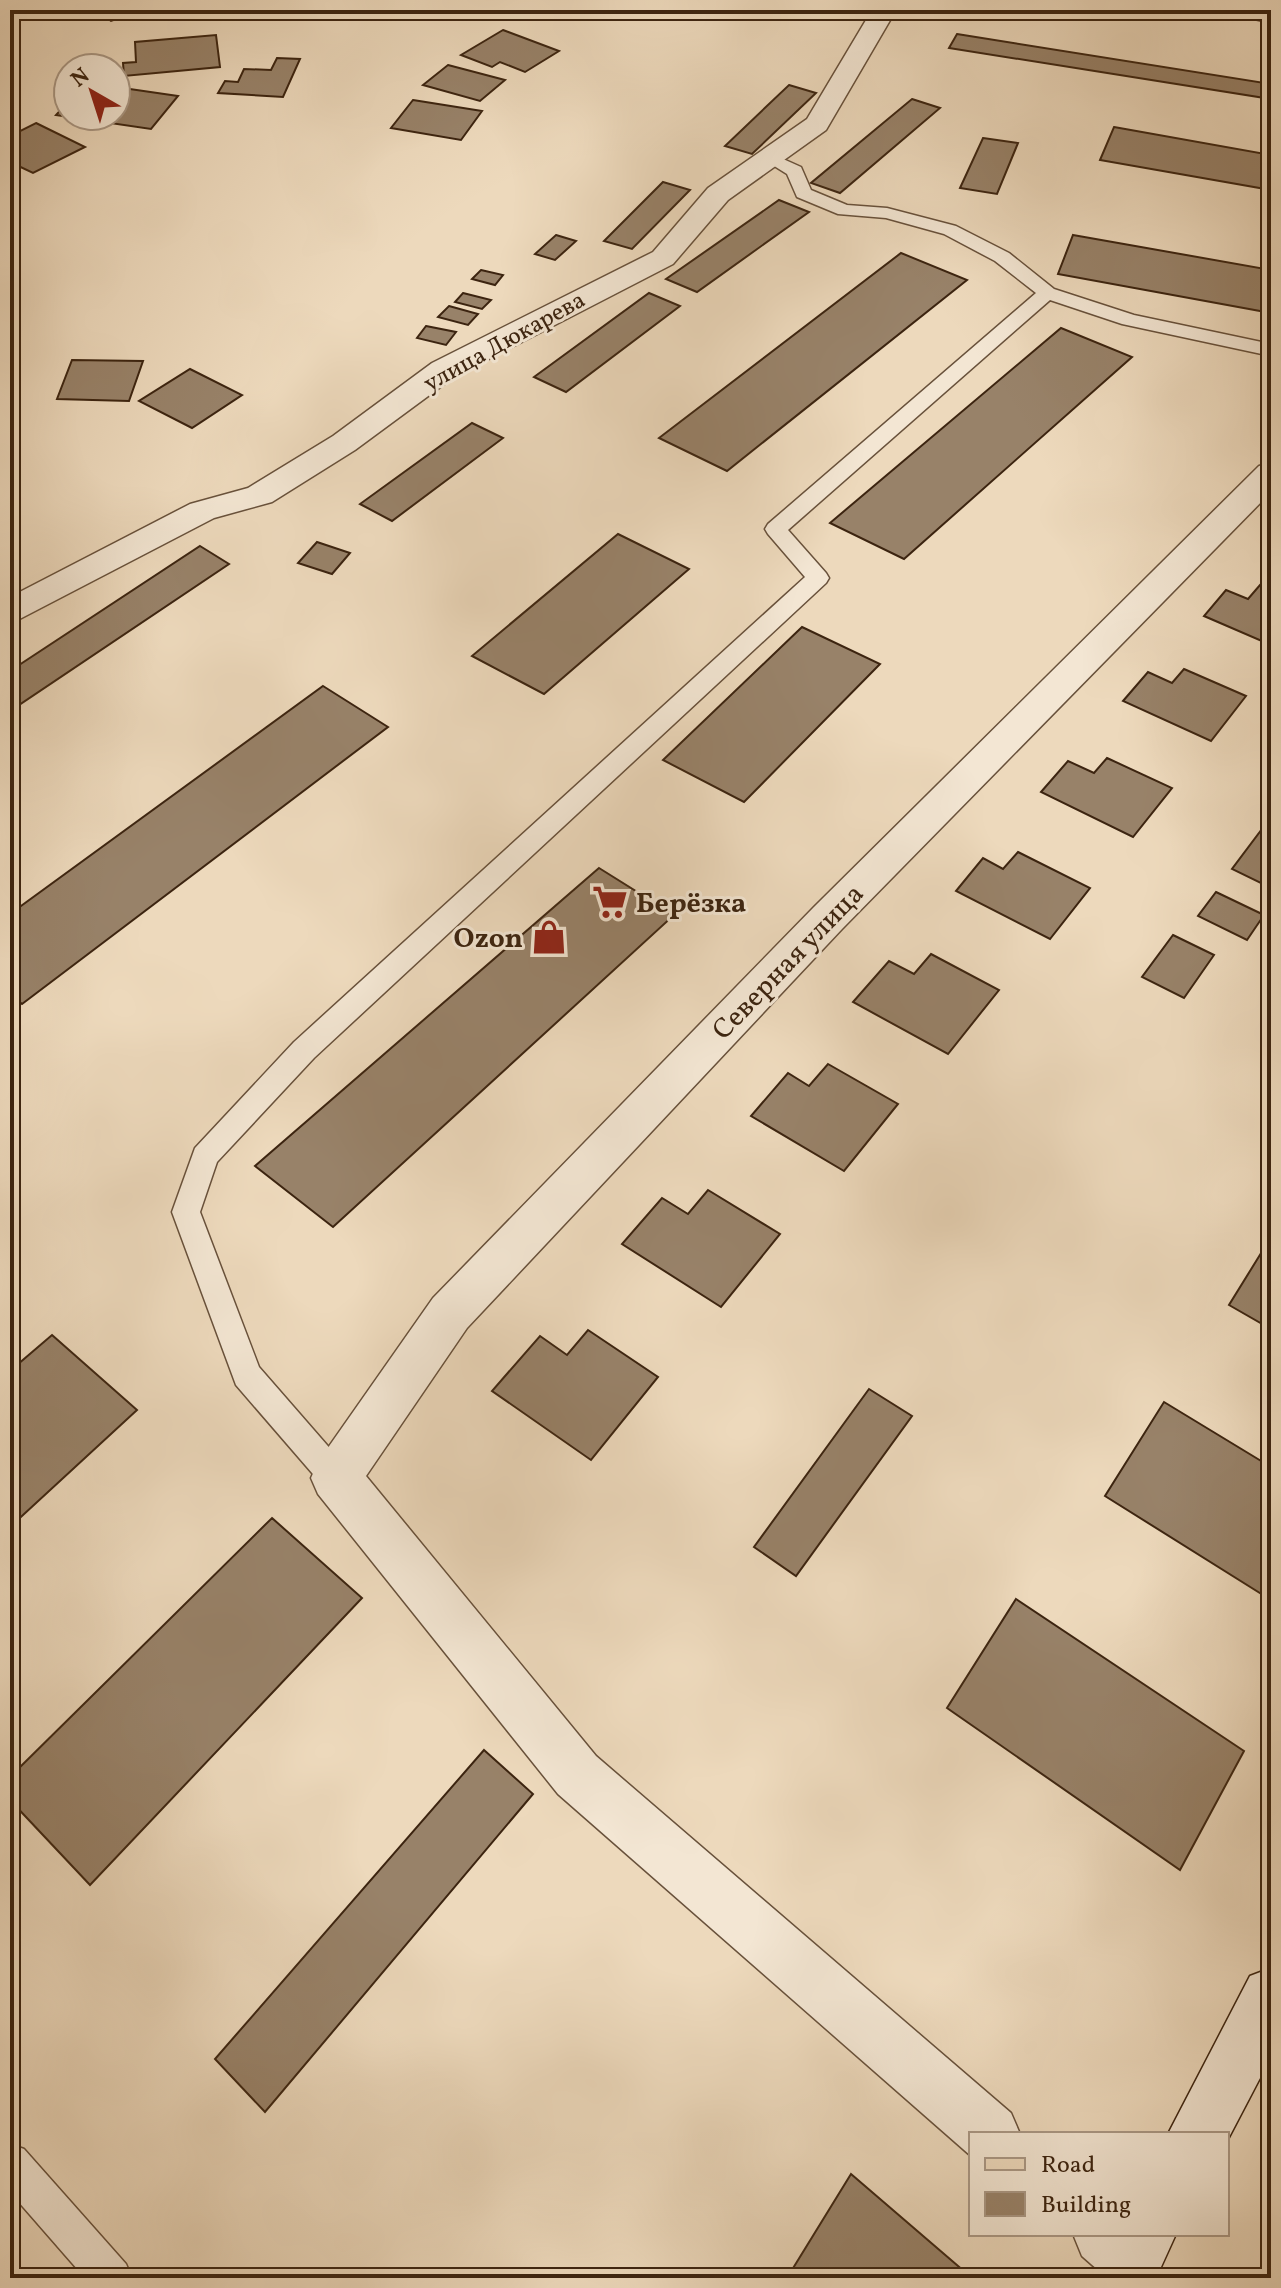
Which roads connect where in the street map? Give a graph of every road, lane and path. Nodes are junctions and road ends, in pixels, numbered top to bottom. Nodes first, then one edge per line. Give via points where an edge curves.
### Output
1 (884, 10) edge
2 (1239, 10) edge
3 (1271, 15) edge
4 (772, 159) junction
5 (1047, 293) junction
6 (1271, 350) edge
7 (1271, 473) edge
8 (10, 612) edge
9 (336, 1478) junction
10 (1271, 1997) edge
11 (988, 2132) edge
12 (1199, 2132) edge
13 (10, 2163) edge
14 (112, 2278) edge

1 - 4 street, улица Дюкарева via 817,124
2 - 3 main road
4 - 5 lane via 795,171 803,193 844,210 887,213 950,230 1002,257
4 - 8 street, улица Дюкарева via 718,194 663,258 443,370 344,443 260,495 202,511
5 - 6 lane via 1129,320
5 - 9 lane via 776,529 818,578 315,1039 205,1156 186,1212 247,1375
7 - 9 street, Северная улица via 828,918 450,1313
9 - 11 street via 577,1775
10 - 12 street
13 - 14 lane

